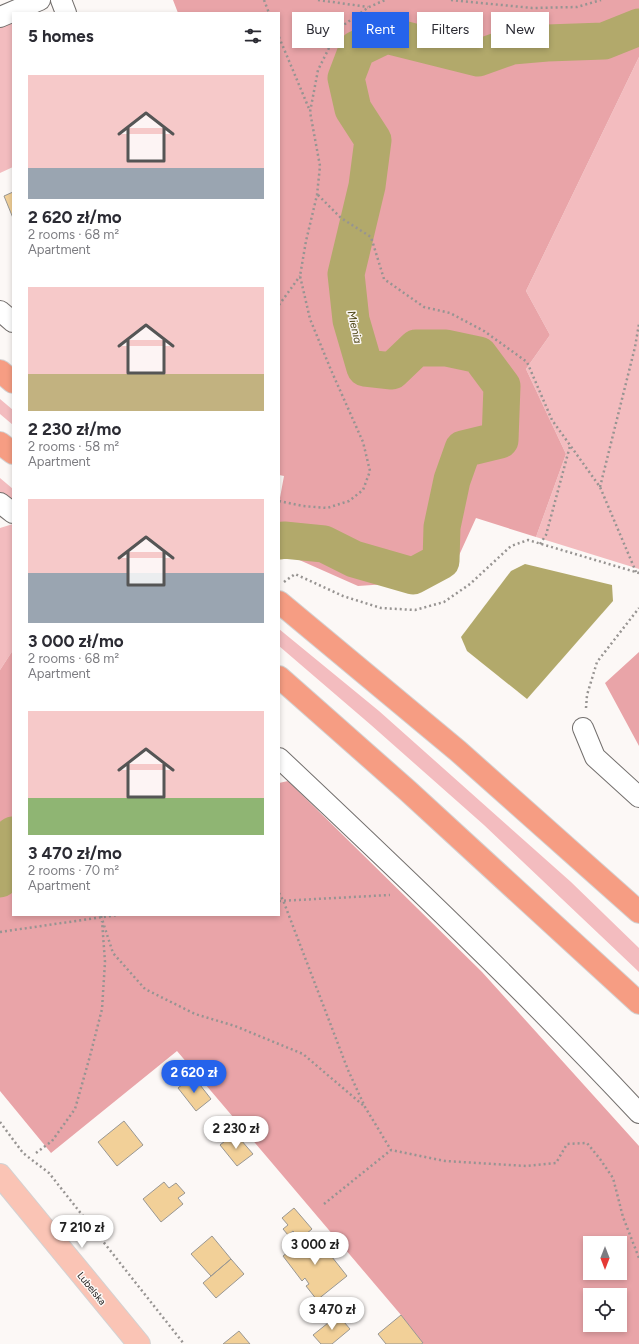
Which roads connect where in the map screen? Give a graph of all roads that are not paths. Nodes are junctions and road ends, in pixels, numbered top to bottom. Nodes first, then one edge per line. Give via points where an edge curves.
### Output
1 (40, 0) edge
2 (61, 0) edge
3 (66, 12) edge
4 (0, 17) edge
5 (0, 311) edge
6 (12, 321) edge
7 (0, 371) edge
8 (12, 381) edge
9 (0, 443) edge
10 (12, 453) edge
11 (0, 503) edge
12 (12, 512) edge
13 (284, 606) edge
14 (280, 678) edge
15 (584, 728) road end
16 (280, 759) edge
17 (639, 797) edge
18 (639, 912) edge
19 (639, 1003) edge
20 (639, 1113) edge
21 (0, 1176) edge
22 (139, 1344) edge

1 - 4 lane
2 - 3 lane
5 - 6 lane
7 - 8 highway
9 - 10 highway
11 - 12 lane
13 - 18 highway via 458,751
14 - 19 highway via 408,791
15 - 17 lane via 595,757
16 - 20 lane via 419,890
21 - 22 main road, Lubelska

